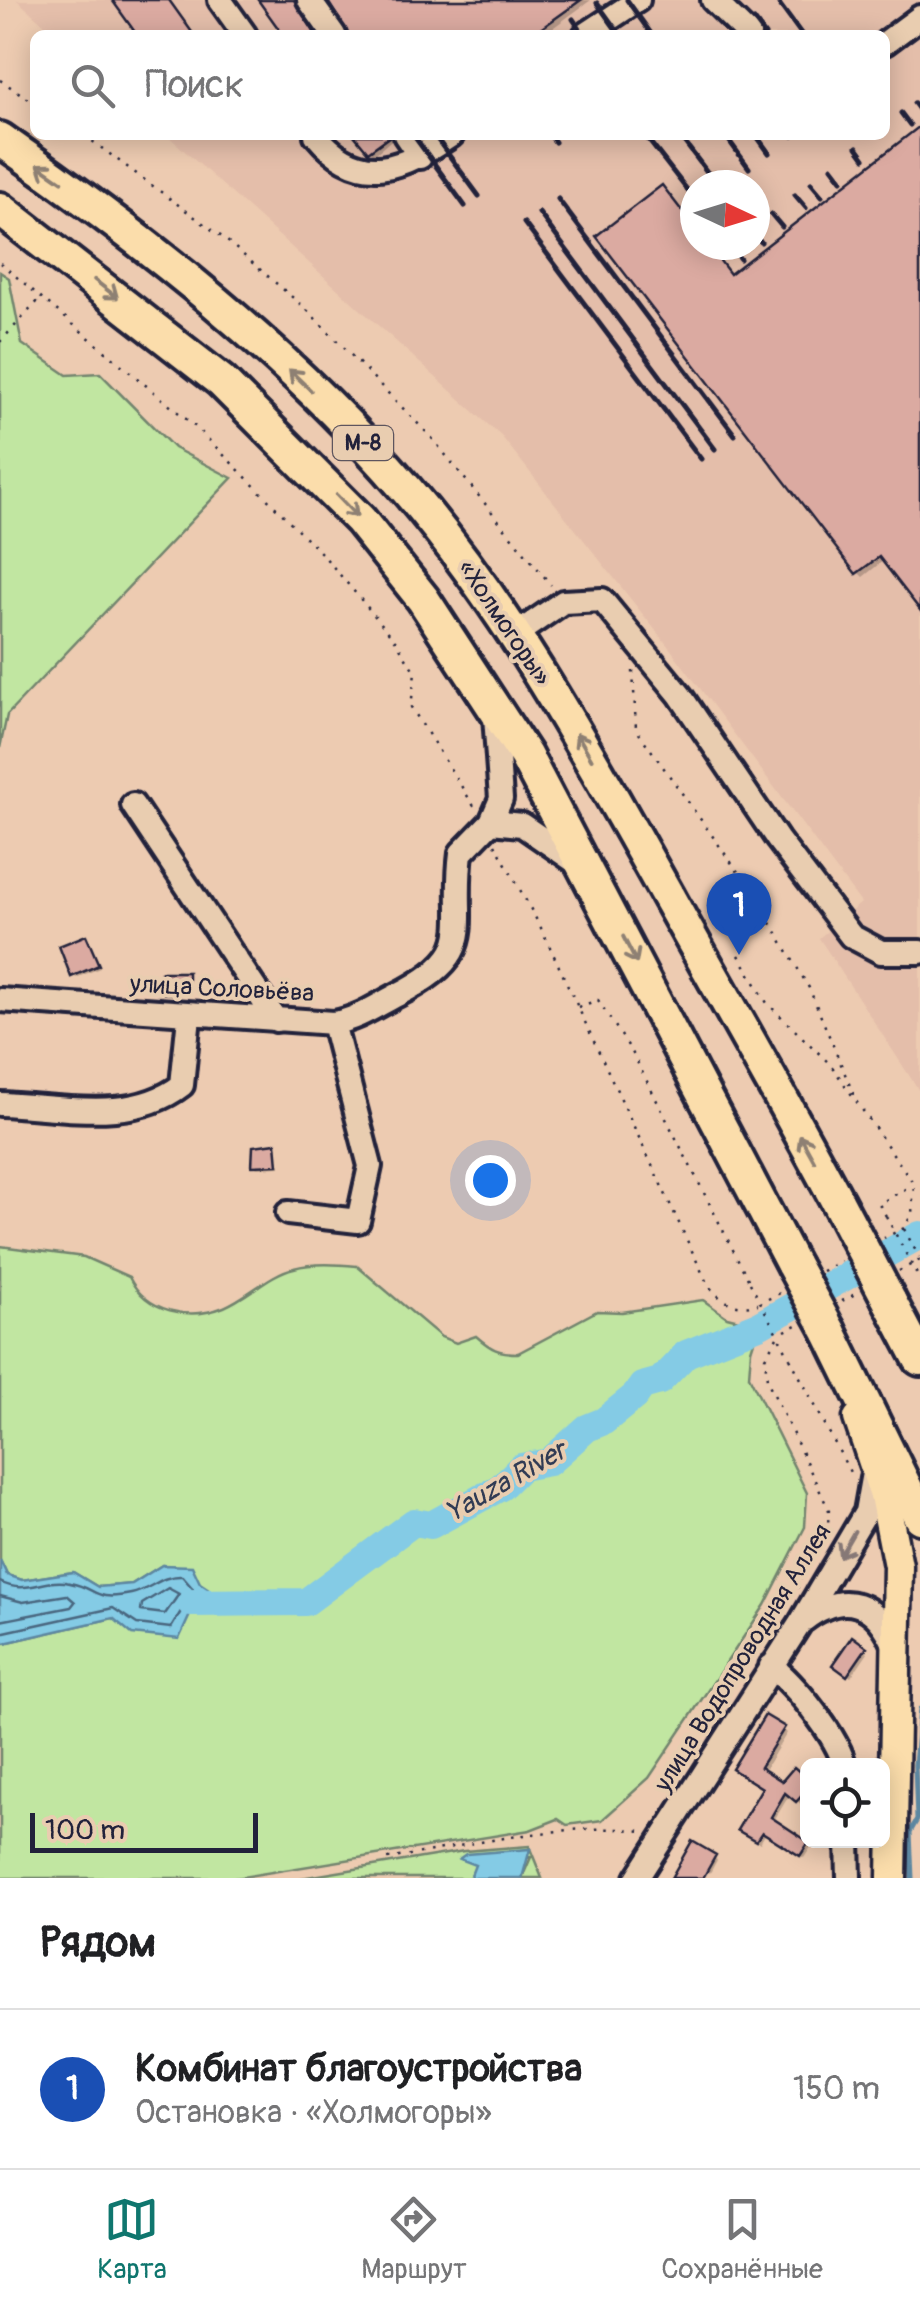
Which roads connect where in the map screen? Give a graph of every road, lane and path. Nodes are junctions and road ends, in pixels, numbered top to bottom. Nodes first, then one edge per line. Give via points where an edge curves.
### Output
1 (220, 0) edge
2 (310, 0) edge
3 (638, 0) edge
4 (714, 0) edge
5 (920, 17) edge
6 (241, 30) edge
7 (331, 30) edge
8 (593, 30) edge
9 (744, 30) edge
10 (890, 40) edge
11 (0, 80) edge
12 (30, 100) edge
13 (0, 139) edge
14 (91, 140) edge
15 (320, 140) edge
16 (409, 140) edge
17 (444, 140) edge
18 (420, 156) junction
19 (0, 209) edge
20 (0, 263) edge
21 (40, 298) junction
22 (0, 342) edge
23 (556, 585) dead end
24 (515, 635) junction
25 (633, 672) dead end
26 (493, 703) junction
27 (134, 805) dead end
28 (488, 824) junction
29 (590, 873) junction
30 (920, 952) edge
31 (739, 955) dead end
32 (0, 1000) edge
33 (576, 1007) junction
34 (190, 1016) junction
35 (276, 1020) junction
36 (332, 1023) junction
37 (856, 1100) junction
38 (0, 1104) edge
39 (914, 1184) junction
40 (288, 1213) dead end
41 (904, 1228) junction
42 (859, 1244) junction
43 (920, 1259) edge
44 (799, 1276) junction
45 (920, 1280) edge
46 (882, 1288) junction
47 (768, 1300) dead end
48 (758, 1304) dead end
49 (823, 1319) junction
50 (920, 1327) edge
51 (785, 1332) dead end
52 (777, 1337) dead end
53 (920, 1358) edge
54 (873, 1460) junction
55 (855, 1485) dead end
56 (920, 1517) edge
57 (812, 1573) dead end
58 (795, 1609) junction
59 (897, 1652) junction
60 (771, 1666) junction
61 (842, 1758) edge
62 (662, 1839) junction
63 (848, 1848) edge
64 (388, 1859) dead end
65 (637, 1878) edge
66 (849, 1878) edge
67 (892, 1878) edge

1 - 6 street
2 - 7 street
3 - 8 street
4 - 9 street
5 - 10 street
11 - 12 path
24 -> 13 highway, «Холмогоры» / М-8 via 406,488 334,412 174,268
14 - 23 path via 307,310 431,437 535,570
15 - 18 street via 358,165 389,168
16 - 18 street
17 - 18 street
19 -> 26 highway, М-8 via 221,381 297,454 381,546
20 - 21 path
21 - 22 path
21 - 28 path via 198,428 372,612 415,672 411,707
24 - 30 street via 564,602 602,600 680,695 851,936 881,952
42 -> 24 highway, «Холмогоры» / М-8 via 582,740
25 - 37 path via 636,729 765,912 809,988
26 - 28 street, улица Соловьёва via 503,780
26 - 29 highway, М-8
27 - 35 street
28 - 29 street via 522,824
28 - 33 path
28 - 36 street, улица Соловьёва via 462,852 462,914 450,958 413,987
29 -> 44 highway, М-8
31 - 37 path via 767,1003 831,1065
32 - 34 street, улица Соловьёва
33 - 48 path via 707,1283 724,1301
33 - 55 path, bridge via 598,1000 632,1052
34 - 35 street, улица Соловьёва
34 - 38 street via 182,1085 162,1100 137,1109
35 - 36 street, улица Соловьёва
36 - 40 street via 370,1166 358,1221
37 - 39 path
39 - 41 path
39 - 45 path, bridge via 879,1204
41 - 42 path
41 - 43 path
42 - 44 path
42 - 46 highway, М-8, bridge
43 - 46 path
44 - 47 path
44 - 49 highway, М-8, bridge
46 - 49 path
46 - 50 street
46 - 53 highway, М-8
49 - 51 path
49 - 54 main road
49 - 56 highway, М-8
52 - 58 path via 764,1357 766,1380 820,1484 829,1518
54 -> 58 street, улица Водопроводная Аллея via 866,1512
54 - 59 main road via 895,1548
57 - 58 path
58 - 59 street via 862,1606 886,1624
58 - 60 street, улица Водопроводная Аллея
59 - 67 main road
60 - 61 street
60 - 62 street, улица Водопроводная Аллея
62 - 64 path via 650,1832 594,1830
62 - 65 street, улица Водопроводная Аллея
63 - 66 street

